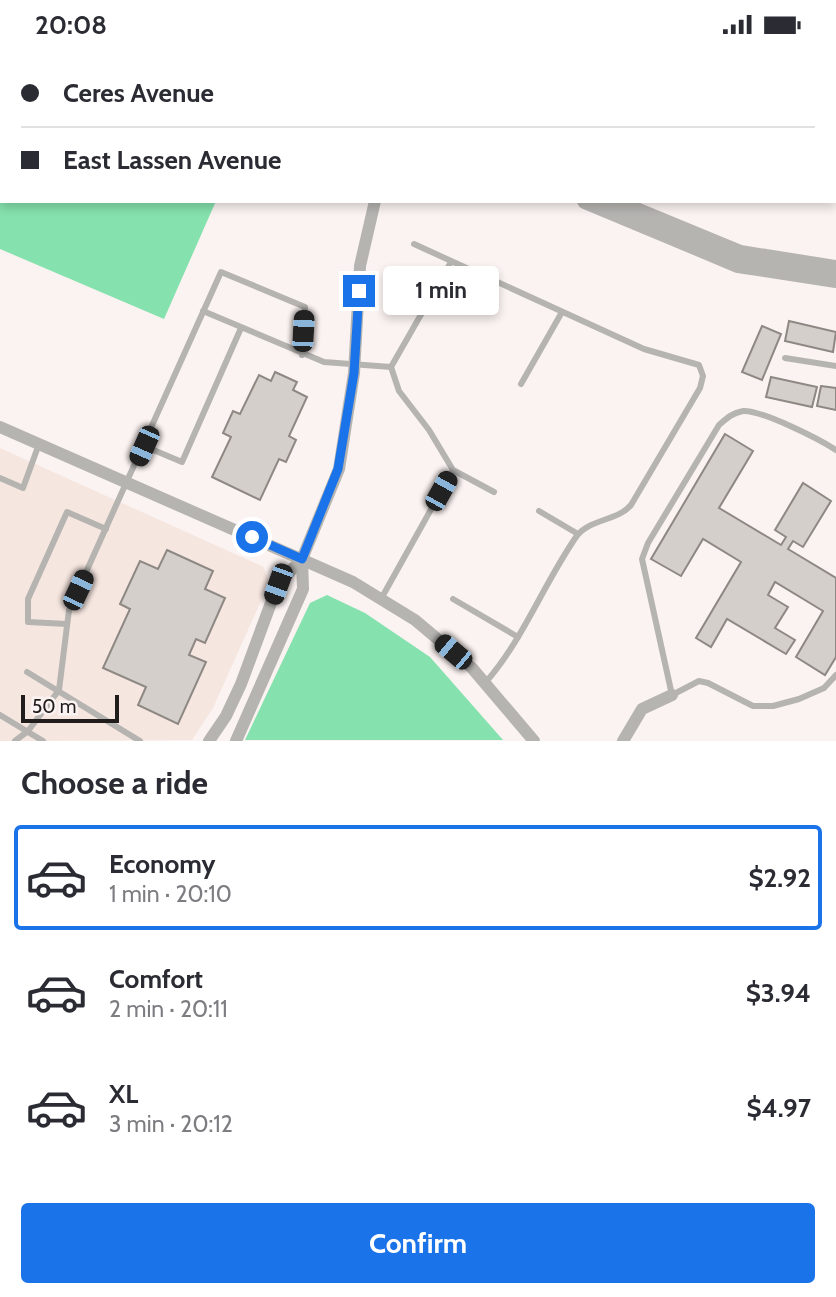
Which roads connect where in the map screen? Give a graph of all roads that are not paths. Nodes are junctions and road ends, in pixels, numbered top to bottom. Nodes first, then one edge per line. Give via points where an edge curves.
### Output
1 (375, 203) edge
2 (608, 204) edge
3 (414, 244) dead end
4 (451, 262) junction
5 (836, 268) edge
6 (836, 280) edge
7 (203, 311) junction
8 (562, 312) junction
9 (242, 328) junction
10 (302, 355) junction
11 (785, 358) dead end
12 (355, 364) junction
13 (836, 366) edge
14 (391, 367) junction
15 (521, 384) dead end
16 (0, 427) edge
17 (38, 444) junction
18 (144, 446) junction
19 (836, 450) edge
20 (453, 470) junction
21 (0, 478) edge
22 (128, 483) junction
23 (494, 492) dead end
24 (539, 511) dead end
25 (106, 529) junction
26 (578, 534) junction
27 (302, 559) junction
28 (381, 599) junction
29 (453, 599) dead end
30 (67, 624) junction
31 (519, 637) junction
32 (27, 672) dead end
33 (836, 675) edge
34 (485, 683) junction
35 (59, 691) junction
36 (672, 695) junction
37 (0, 715) edge
38 (218, 728) junction
39 (28, 731) junction
40 (237, 739) edge
41 (15, 740) edge
42 (43, 740) edge
43 (140, 740) edge
44 (209, 740) edge
45 (534, 740) edge
46 (623, 740) edge

1 - 12 street via 360,266
2 - 5 street via 740,253
2 - 6 street via 738,265
3 - 4 lane
4 - 8 lane
4 - 14 lane
7 - 9 lane
7 - 10 lane via 221,272 304,307
7 - 18 lane
8 - 15 lane
8 - 26 lane via 644,349 699,365 704,376 631,505
9 - 10 lane
9 - 18 lane via 182,463
10 - 12 lane
11 - 13 lane
12 - 14 lane
12 - 27 street via 338,469
14 - 20 lane via 399,391
16 - 17 street
17 - 21 lane via 23,488
17 - 22 street
18 - 22 lane
19 - 36 lane via 746,411 719,425 642,559
20 - 23 lane
20 - 28 lane
22 - 25 lane
22 - 27 street
24 - 26 lane
25 - 30 lane
25 - 30 lane via 67,512 28,599 28,622
26 - 31 lane
27 - 28 street
27 - 38 street via 278,584 241,684
27 - 40 street via 303,589
28 - 34 street via 415,620
29 - 31 lane
30 - 35 lane
31 - 34 lane
32 - 35 lane
33 - 36 lane via 824,688 773,706 753,706 699,681
34 - 45 street
35 - 39 lane
35 - 43 lane
36 - 46 street via 642,709
37 - 39 lane
38 - 40 street
38 - 44 street
39 - 41 lane
39 - 42 lane

